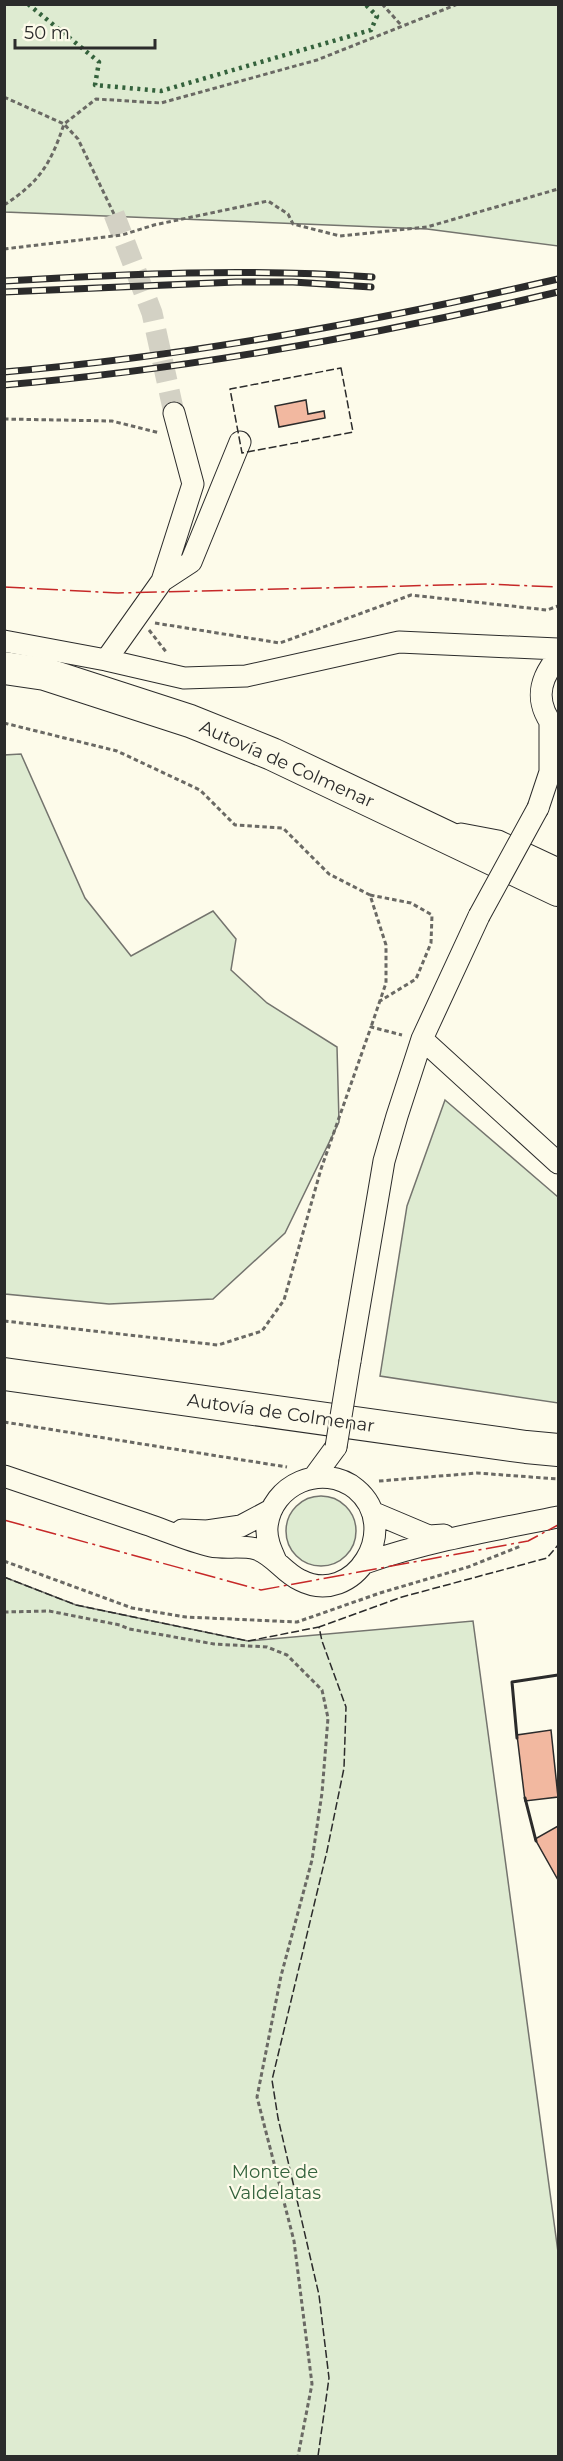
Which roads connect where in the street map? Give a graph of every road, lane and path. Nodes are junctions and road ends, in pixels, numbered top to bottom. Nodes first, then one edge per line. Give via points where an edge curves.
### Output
1 (382, 4) edge
2 (458, 4) edge
3 (402, 26) junction
4 (4, 97) edge
5 (64, 124) junction
6 (558, 189) edge
7 (4, 205) edge
8 (114, 214) tunnel mouth
9 (4, 249) edge
10 (174, 413) tunnel mouth
11 (4, 419) edge
12 (179, 434) junction
13 (240, 442) dead end
14 (162, 581) junction
15 (558, 606) edge
16 (135, 620) junction
17 (4, 630) edge
18 (4, 641) edge
19 (31, 645) junction
20 (558, 649) edge
21 (558, 657) edge
22 (106, 660) junction
23 (4, 668) edge
24 (4, 723) edge
25 (554, 727) edge
26 (558, 786) edge
27 (538, 808) junction
28 (432, 829) junction
29 (558, 869) edge
30 (558, 890) edge
31 (370, 895) junction
32 (380, 1001) junction
33 (371, 1028) junction
34 (422, 1039) junction
35 (558, 1163) edge
36 (4, 1321) edge
37 (4, 1374) edge
38 (4, 1422) edge
39 (336, 1447) junction
40 (558, 1450) edge
41 (289, 1468) dead end
42 (4, 1476) edge
43 (314, 1477) junction
44 (558, 1479) edge
45 (379, 1480) dead end
46 (346, 1482) junction
47 (271, 1510) junction
48 (372, 1512) junction
49 (558, 1517) edge
50 (161, 1528) junction
51 (469, 1534) junction
52 (528, 1543) dead end
53 (276, 1561) junction
54 (4, 1562) edge
55 (365, 1563) junction
56 (4, 1612) edge
57 (298, 2457) edge

1 - 3 path
2 - 3 path
3 - 5 path via 317,60 161,103 96,99
4 - 5 path
5 - 7 path via 50,163 25,192
5 - 8 path via 78,139
6 - 9 path via 427,227 340,236 293,224 288,214 268,201 122,235
10 - 12 street
11 - 12 path via 112,421
12 - 14 street via 193,484
13 - 14 street via 191,562
14 - 16 street
15 - 16 path via 547,610 411,595 280,643
16 - 22 street
17 - 19 street
18 - 19 street
19 - 22 street
20 - 22 street via 399,642 246,676 184,678
21 - 25 street via 542,686 541,707
23 - 28 highway, Autovía de Colmenar via 45,674 190,721 272,754
24 - 31 path via 117,751 200,790 235,825 283,828 328,874
25 - 27 street via 550,772
26 - 27 street
27 - 34 street, bridge via 479,916
28 - 29 street via 498,841
28 - 30 highway, Autovía de Colmenar
31 - 32 path via 386,945 386,983
31 - 32 path via 411,903 432,915 431,943 416,979
32 - 33 path
33 - 34 path
33 - 36 path via 321,1169 284,1300 262,1331 218,1345
34 - 35 street
34 - 39 street, bridge via 384,1161
37 - 40 highway, Autovía de Colmenar
38 - 41 path
39 - 43 street
39 - 46 street
42 - 50 street
43 - 46 street
43 - 47 street via 296,1483
44 - 45 path via 477,1473
46 - 48 street
47 - 50 street via 241,1526 207,1531
47 - 53 street via 267,1527
48 - 51 street via 429,1536
48 - 55 street via 373,1547
49 - 51 street
50 - 53 street via 211,1546 257,1549
51 - 55 street
52 - 54 path via 468,1567 297,1622 186,1617 132,1608
53 - 55 street via 288,1574 320,1585 337,1583
56 - 57 path via 49,1611 214,1644 267,1647 287,1655 322,1690 328,1718 312,1860 281,1976 257,2097 294,2241 312,2384

